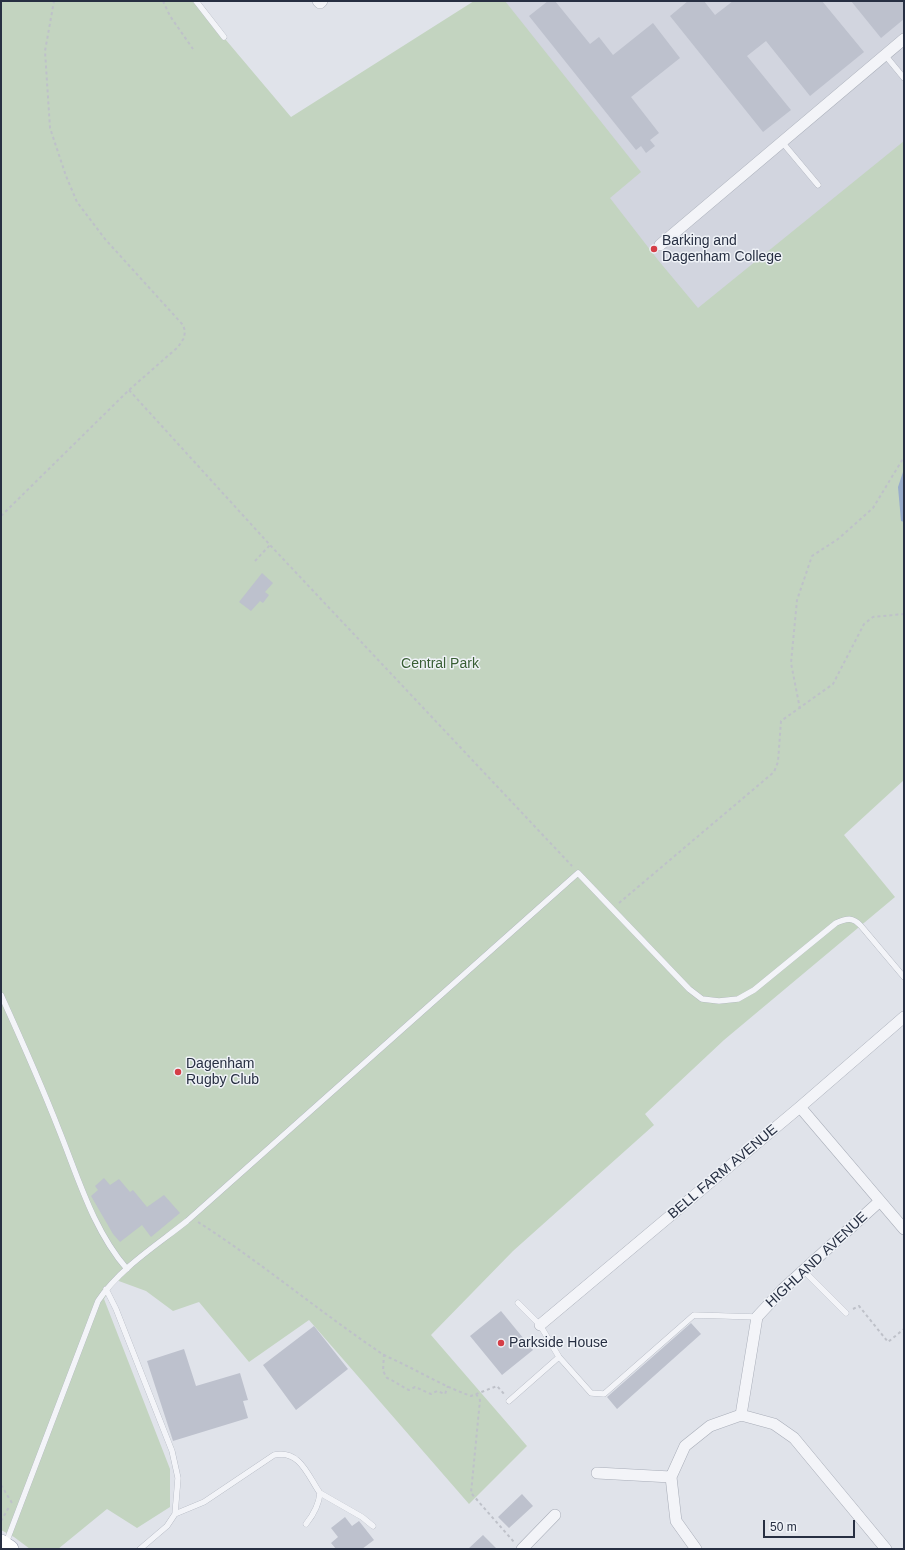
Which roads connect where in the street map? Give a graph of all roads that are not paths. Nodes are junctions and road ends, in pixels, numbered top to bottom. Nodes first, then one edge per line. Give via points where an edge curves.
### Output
1 (196, 1) edge
2 (224, 37) dead end
3 (904, 39) edge
4 (884, 55) junction
5 (904, 78) edge
6 (782, 142) junction
7 (818, 185) dead end
8 (660, 245) dead end
9 (904, 977) edge
10 (1, 995) edge
11 (904, 1017) edge
12 (800, 1108) junction
13 (880, 1201) junction
14 (904, 1229) edge
15 (127, 1269) junction
16 (804, 1271) junction
17 (106, 1289) junction
18 (518, 1303) dead end
19 (846, 1313) road end
20 (757, 1317) junction
21 (540, 1324) junction
22 (559, 1356) junction
23 (509, 1401) road end
24 (741, 1415) junction
25 (597, 1473) dead end
26 (671, 1477) junction
27 (320, 1493) junction
28 (175, 1514) junction
29 (555, 1515) dead end
30 (306, 1524) dead end
31 (373, 1526) dead end
32 (5, 1547) edge
33 (519, 1547) edge
34 (140, 1549) edge
35 (696, 1549) edge
36 (886, 1549) edge

1 - 2 lane
3 - 4 street
4 - 5 lane
4 - 6 street
6 - 7 lane
6 - 8 street
9 - 15 lane via 861,926 848,918 836,923 754,990 738,999 702,999 689,989 578,873 190,1218
10 - 15 lane via 86,1201 110,1245
11 - 12 street, BELL FARM AVENUE
12 - 13 street
12 - 21 street, BELL FARM AVENUE
13 - 14 street
13 - 16 street, HIGHLAND AVENUE
15 - 17 lane
16 - 19 lane
16 - 20 street, HIGHLAND AVENUE
17 - 28 lane via 172,1451 178,1478
17 - 32 lane via 98,1301
18 - 21 lane
20 - 22 lane via 694,1314 604,1394 591,1393
20 - 24 street, HIGHLAND AVENUE
21 - 22 lane
22 - 23 lane
24 - 26 street via 710,1426 685,1446
24 - 36 street via 774,1424 794,1438
25 - 26 street
26 - 35 street via 676,1521
27 - 28 lane via 298,1462 284,1452 274,1455 204,1502
27 - 30 lane via 320,1501
27 - 31 lane
28 - 34 lane via 167,1526
29 - 33 street

